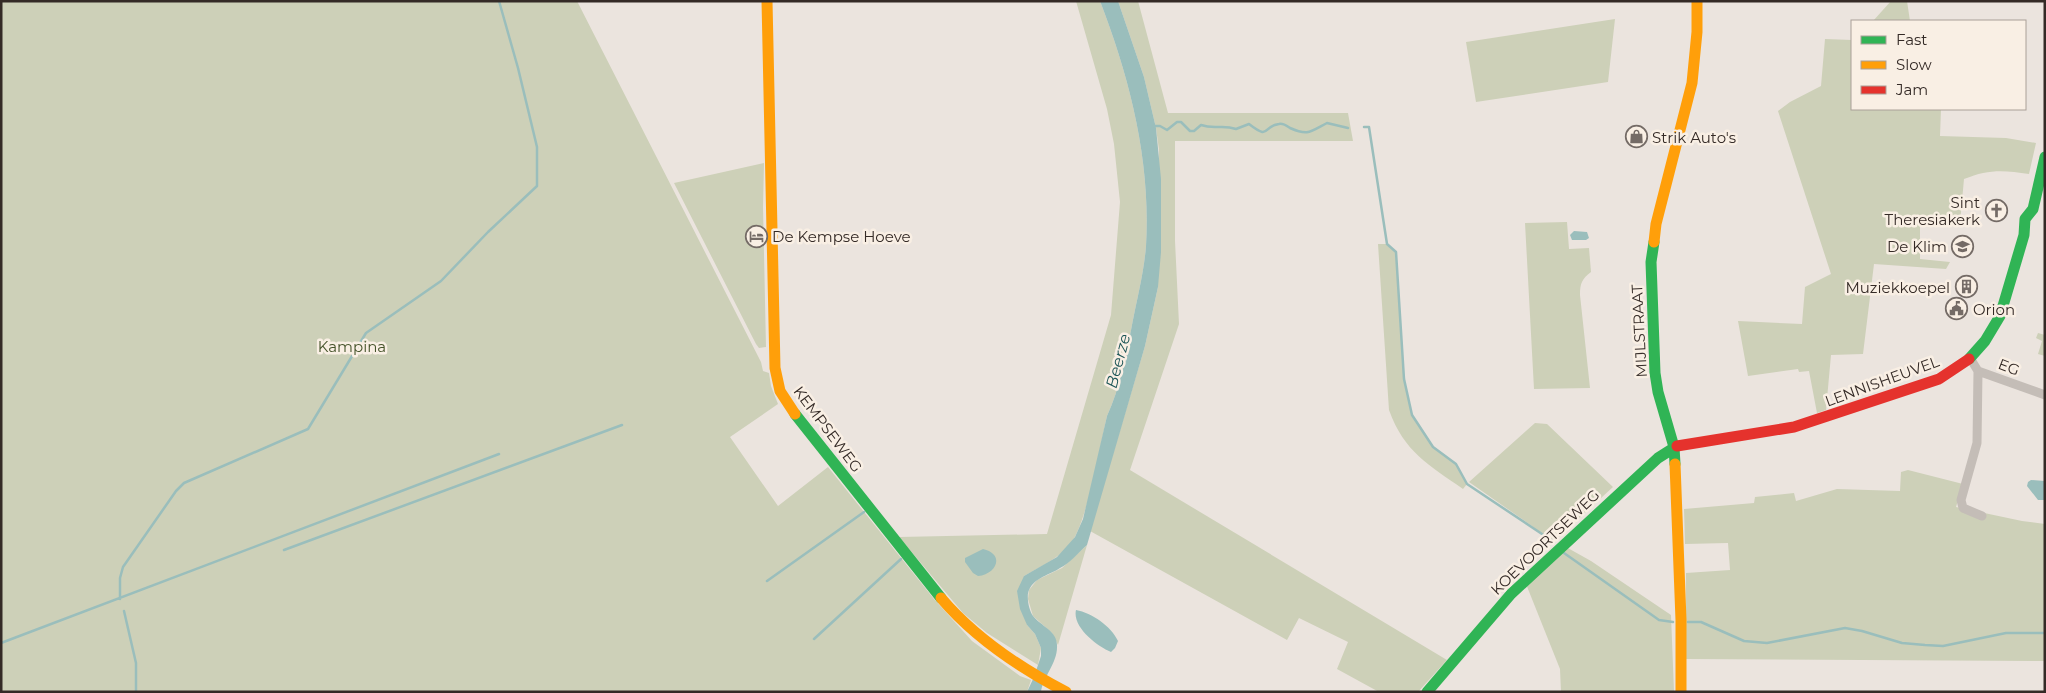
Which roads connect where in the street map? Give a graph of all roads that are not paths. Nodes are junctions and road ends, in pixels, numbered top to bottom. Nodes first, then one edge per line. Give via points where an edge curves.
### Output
1 (767, 1) edge
2 (1697, 1) edge
3 (2045, 157) edge
4 (1970, 358) junction
5 (1978, 370) junction
6 (2045, 395) edge
7 (1674, 447) junction
8 (1982, 516) dead end
9 (1066, 692) edge
10 (1427, 692) edge
11 (1681, 692) edge

1 - 9 street, KEMPSEWEG via 775,368 780,391 943,600 977,634
2 - 7 street, MIJLSTRAAT via 1692,83 1654,231 1651,262 1655,373
3 - 4 street, LENNISHEUVEL via 2003,308 1994,328
4 - 5 street, EG
4 - 7 street, LENNISHEUVEL via 1939,379 1794,428
5 - 6 street, EG
5 - 8 street via 1977,443 1961,500 1963,508
7 - 10 street, KOEVOORTSEWEG via 1658,458 1511,594
7 - 11 street, MIJLSTRAAT

